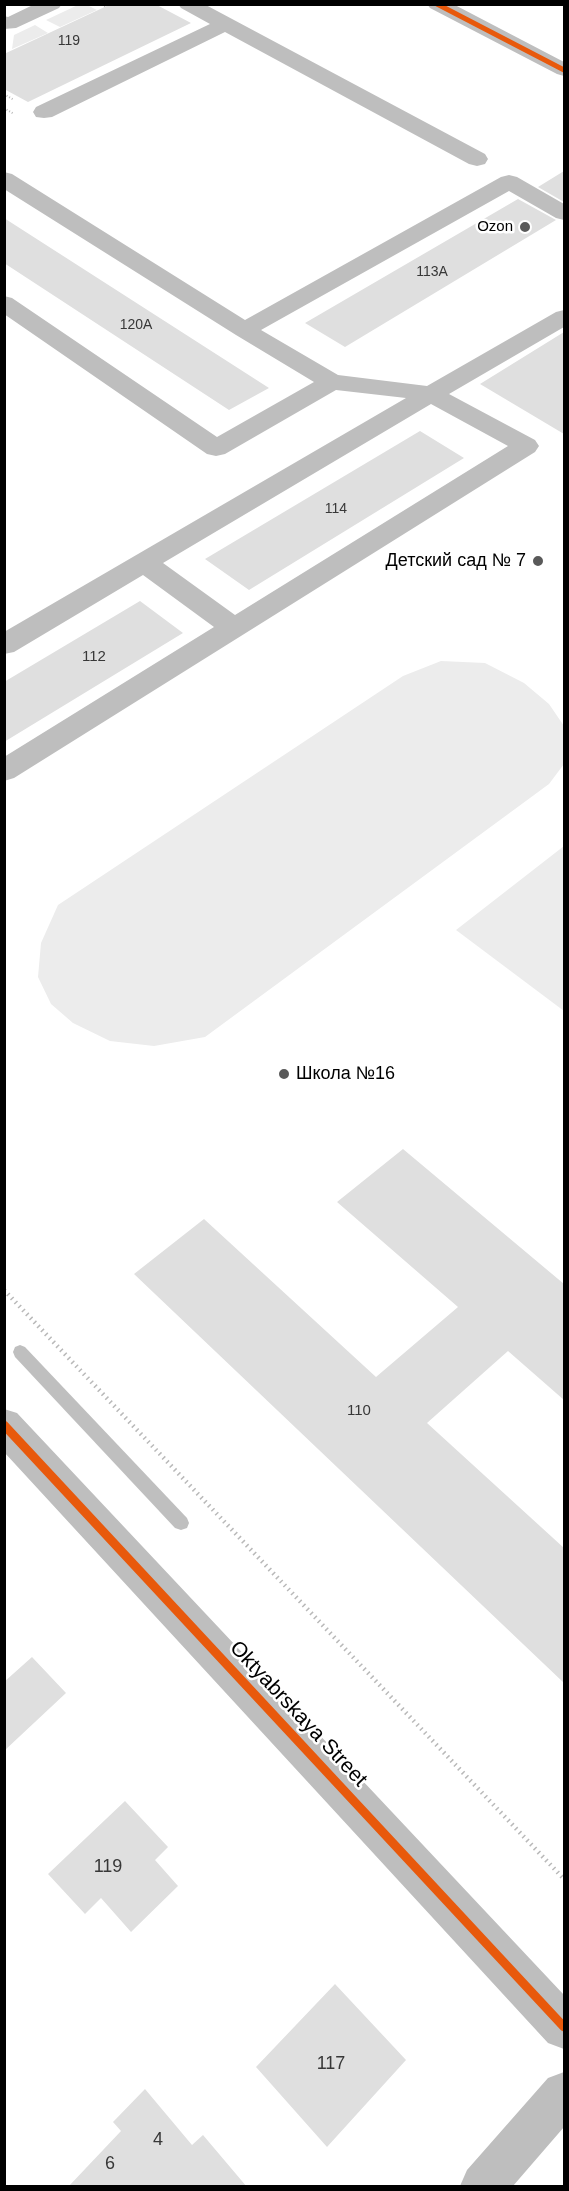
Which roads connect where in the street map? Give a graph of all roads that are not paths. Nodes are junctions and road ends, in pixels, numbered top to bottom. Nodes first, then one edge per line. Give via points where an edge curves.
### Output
1 (52, 4) edge
2 (437, 4) edge
3 (201, 6) edge
4 (4, 22) edge
5 (225, 24) junction
6 (564, 70) edge
7 (44, 112) dead end
8 (477, 159) dead end
9 (4, 179) edge
10 (564, 213) edge
11 (4, 303) edge
12 (564, 317) edge
13 (244, 330) junction
14 (332, 382) junction
15 (431, 394) junction
16 (143, 562) junction
17 (234, 628) junction
18 (4, 645) edge
19 (4, 771) edge
20 (4, 1425) edge
21 (564, 2027) edge
22 (564, 2094) edge
23 (483, 2187) edge

1 - 4 street via 9,24
2 - 6 street
3 - 5 street
5 - 7 street
5 - 8 street
9 - 13 street
10 - 13 street via 509,182
11 - 14 street via 216,448
12 - 15 street
13 - 14 street
14 - 15 street
15 - 16 street
15 - 17 street via 526,446
16 - 17 street
16 - 18 street
17 - 19 street
20 - 21 street, Oktyabrskaya Street
22 - 23 street

